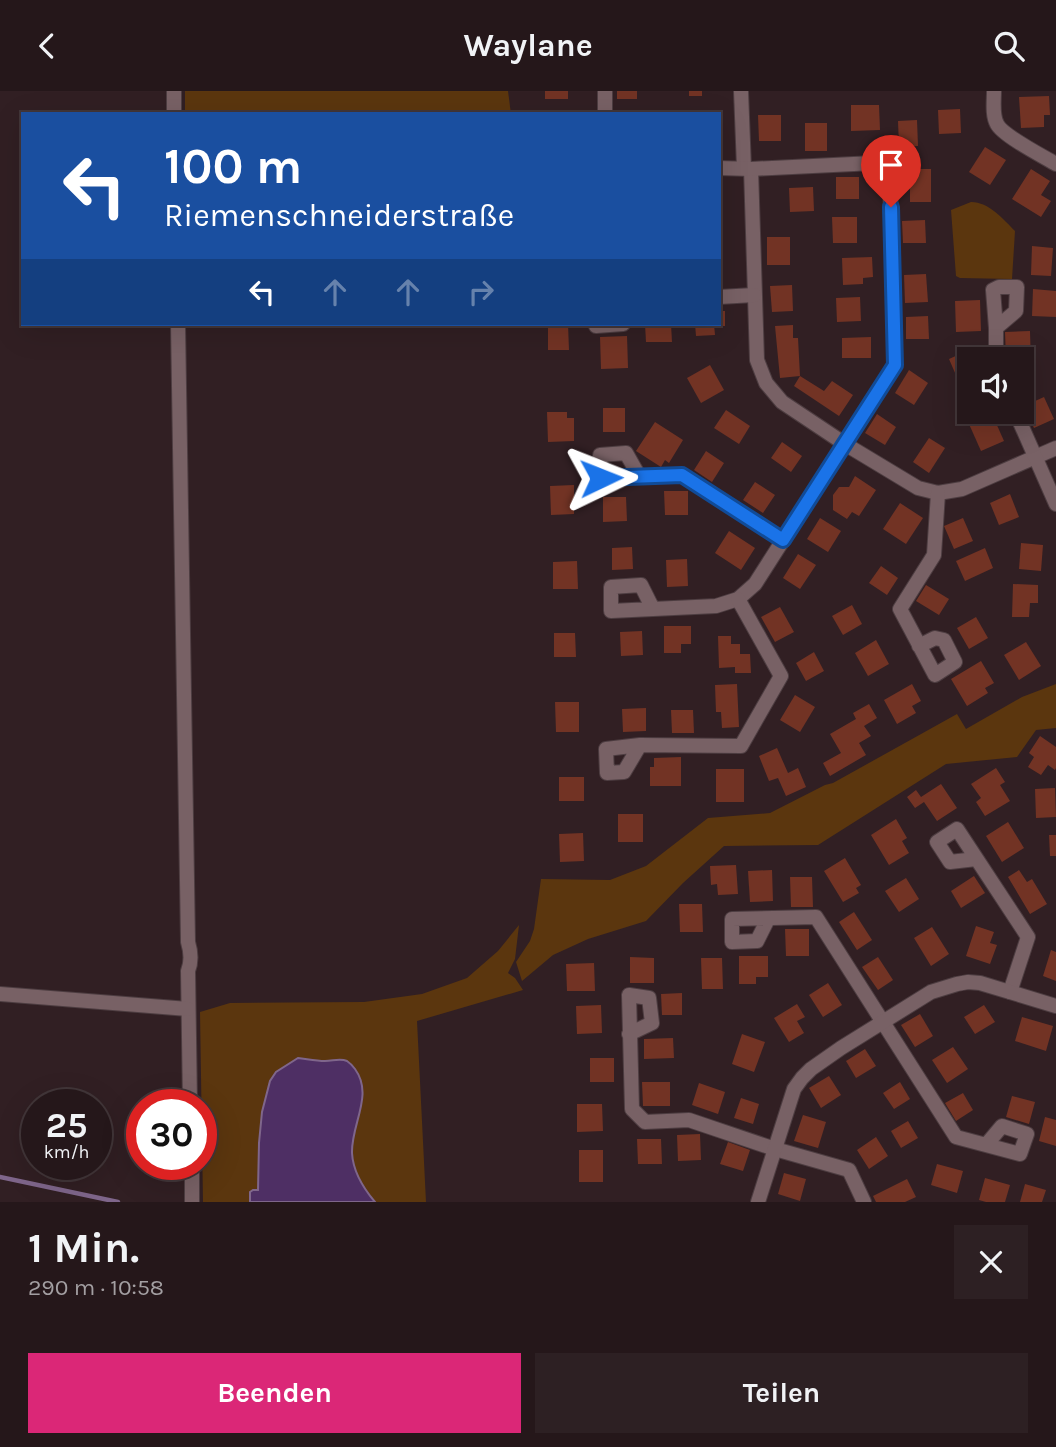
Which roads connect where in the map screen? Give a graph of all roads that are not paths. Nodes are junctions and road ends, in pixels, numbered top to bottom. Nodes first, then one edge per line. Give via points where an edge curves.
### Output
1 (174, 91) edge
2 (605, 91) edge
3 (741, 91) edge
4 (994, 91) edge
5 (174, 112) edge
6 (606, 112) edge
7 (1056, 164) edge
8 (721, 168) edge
9 (748, 168) junction
10 (754, 295) junction
11 (721, 296) edge
12 (178, 326) edge
13 (996, 328) dead end
14 (996, 347) edge
15 (1021, 424) edge
16 (845, 444) junction
17 (1056, 448) edge
18 (1035, 457) junction
19 (639, 477) dead end
20 (938, 493) junction
21 (1056, 504) edge
22 (783, 540) junction
23 (738, 599) junction
24 (653, 609) dead end
25 (919, 646) dead end
26 (639, 745) dead end
27 (976, 859) dead end
28 (768, 919) dead end
29 (1010, 992) junction
30 (0, 994) edge
31 (1056, 1006) edge
32 (188, 1009) junction
33 (883, 1022) junction
34 (629, 1034) dead end
35 (190, 1089) edge
36 (986, 1145) dead end
37 (775, 1149) junction
38 (192, 1180) edge
39 (192, 1202) edge
40 (758, 1202) edge
41 (864, 1202) edge

1 - 5 street
2 - 6 street
3 - 9 street
4 - 7 street via 997,125
8 - 9 street
9 - 10 street
9 - 16 street via 874,163 884,168 890,180 895,365
10 - 11 street
10 - 16 street via 757,360 766,383 782,402
12 - 32 street
13 - 14 street
15 - 18 street
16 - 20 street via 918,488
16 - 22 street
17 - 18 street
18 - 20 street via 962,489
18 - 21 street
19 - 22 street via 682,475
20 - 25 street via 934,555 900,609
22 - 23 street via 755,584
23 - 24 street via 716,606
23 - 26 street via 781,676 741,746
27 - 29 street via 1028,937
28 - 33 street via 816,917
29 - 31 street
29 - 33 street via 980,983 945,986
30 - 32 street
32 - 35 street
33 - 36 street via 956,1137
33 - 37 street via 802,1078 794,1089
34 - 37 street via 632,1109 645,1122 689,1121
37 - 40 street
37 - 41 street via 849,1170
38 - 39 street

